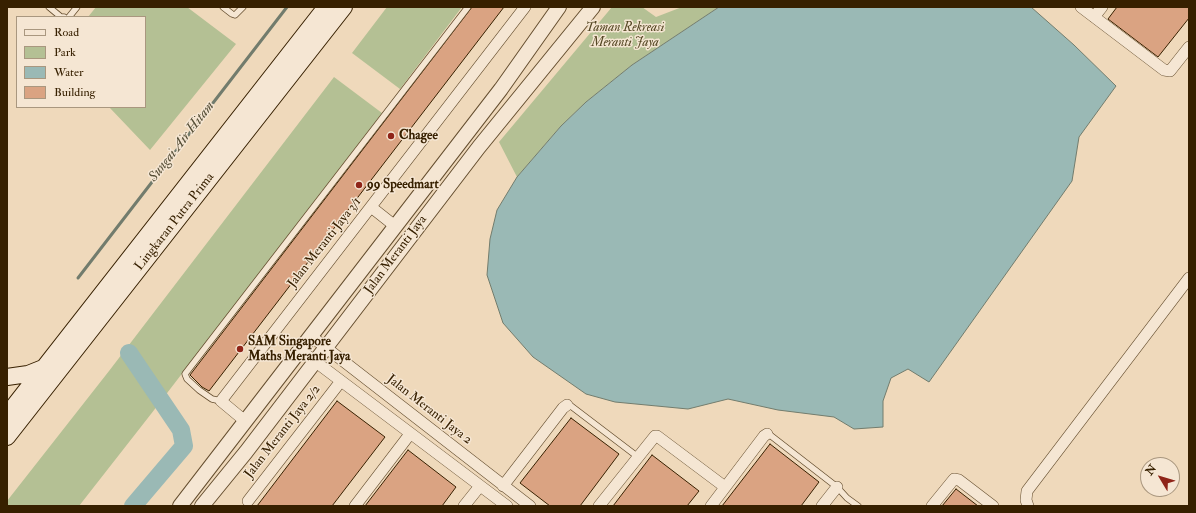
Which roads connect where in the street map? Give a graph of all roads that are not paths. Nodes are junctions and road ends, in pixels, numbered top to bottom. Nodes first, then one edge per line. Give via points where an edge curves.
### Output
1 (49, 7) edge
2 (77, 7) edge
3 (223, 7) edge
4 (243, 7) edge
5 (326, 7) edge
6 (344, 7) edge
7 (468, 7) edge
8 (525, 7) edge
9 (559, 7) edge
10 (593, 7) edge
11 (1081, 7) edge
12 (1102, 7) edge
13 (60, 16) edge
14 (70, 16) edge
15 (1094, 17) junction
16 (1189, 47) edge
17 (371, 207) junction
18 (395, 226) junction
19 (1189, 278) edge
20 (311, 336) junction
21 (326, 347) junction
22 (300, 350) junction
23 (315, 362) junction
24 (43, 368) junction
25 (7, 377) edge
26 (341, 381) junction
27 (392, 399) junction
28 (221, 401) junction
29 (17, 402) edge
30 (567, 405) joint
31 (382, 412) junction
32 (245, 421) junction
33 (9, 424) edge
34 (410, 434) junction
35 (767, 434) joint
36 (638, 457) junction
37 (480, 486) junction
38 (503, 486) junction
39 (725, 487) junction
40 (837, 487) junction
41 (250, 503) edge
42 (526, 505) edge
43 (180, 506) edge
44 (202, 506) edge
45 (355, 506) edge
46 (464, 506) edge
47 (506, 506) edge
48 (599, 506) edge
49 (710, 506) edge
50 (822, 506) edge
51 (858, 506) edge
52 (932, 506) edge
53 (993, 506) edge
54 (1028, 506) edge

1 - 13 lane
2 - 14 lane
3 - 4 lane via 236,15
5 - 24 main road, Lingkaran Putra Prima
6 - 29 main road, Lingkaran Putra Prima
7 - 28 lane via 185,374 199,390 212,399
8 - 17 street, Jalan Meranti Jaya 3/1
9 - 18 street, Jalan Meranti Jaya via 501,89
10 - 21 street, Jalan Meranti Jaya via 479,147
11 - 15 street
12 - 15 street
15 - 16 street via 1164,70 1170,71
17 - 18 street
17 - 28 street, Jalan Meranti Jaya 3/1
18 - 20 street, Jalan Meranti Jaya
19 - 54 street via 1027,491
20 - 21 street, Jalan Meranti Jaya 2
20 - 22 street, Jalan Meranti Jaya
21 - 23 street, Jalan Meranti Jaya
21 - 27 street, Jalan Meranti Jaya 2
22 - 23 street
22 - 32 street, Jalan Meranti Jaya
23 - 26 street
23 - 44 street, Jalan Meranti Jaya
24 - 25 main road via 28,374
24 - 29 main road, Lingkaran Putra Prima
26 - 31 street
26 - 41 street, Jalan Meranti Jaya 2/2
27 - 31 street
27 - 38 street, Jalan Meranti Jaya 2
28 - 32 street
29 - 33 main road, Lingkaran Putra Prima
30 - 36 lane
30 - 38 street
31 - 34 street
32 - 43 street, Jalan Meranti Jaya
34 - 37 street
34 - 45 street
35 - 39 street
35 - 40 lane
36 - 39 street via 654,436 657,436
36 - 48 street
37 - 46 street
37 - 47 street
38 - 42 street, Jalan Meranti Jaya 2
39 - 49 street
40 - 50 street
40 - 51 lane
52 - 53 street via 954,479 959,480

